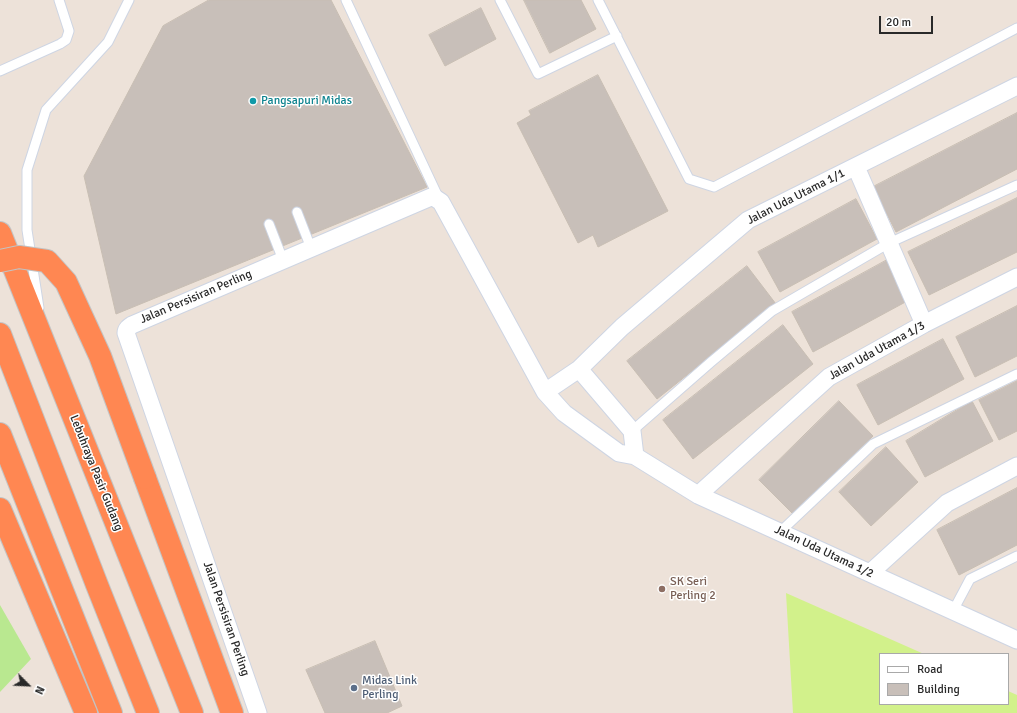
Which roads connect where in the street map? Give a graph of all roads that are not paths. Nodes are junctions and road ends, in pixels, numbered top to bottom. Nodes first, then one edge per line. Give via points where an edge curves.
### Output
1 (59, 0) edge
2 (129, 0) edge
3 (346, 0) edge
4 (500, 0) edge
5 (598, 0) edge
6 (1017, 28) edge
7 (616, 36) junction
8 (0, 71) edge
9 (1017, 86) edge
10 (856, 167) junction
11 (1017, 185) edge
12 (441, 202) junction
13 (297, 212) dead end
14 (269, 224) dead end
15 (0, 233) edge
16 (889, 243) junction
17 (311, 248) junction
18 (284, 260) junction
19 (0, 261) edge
20 (1017, 277) edge
21 (924, 324) junction
22 (0, 334) edge
23 (44, 344) junction
24 (579, 369) junction
25 (1017, 374) edge
26 (545, 392) junction
27 (632, 431) junction
28 (0, 434) edge
29 (635, 456) junction
30 (1017, 466) edge
31 (698, 495) junction
32 (0, 509) edge
33 (780, 532) junction
34 (1017, 556) edge
35 (870, 573) junction
36 (953, 611) junction
37 (1017, 640) edge
38 (86, 713) edge
39 (111, 713) edge
40 (148, 713) edge
41 (192, 713) edge
42 (232, 713) edge
43 (258, 713) edge

1 - 8 lane via 69,31 66,40
2 - 23 lane via 108,42 46,110 27,170 27,230
3 - 12 lane
4 - 7 lane via 538,74
5 - 7 lane
6 - 7 lane via 714,187 689,179
9 - 10 street, Jalan Uda Utama 1/1
10 - 16 street
10 - 24 street, Jalan Uda Utama 1/1 via 748,220 622,327
11 - 16 lane
12 - 17 street, Jalan Persisiran Perling via 431,197
12 - 26 street
13 - 17 lane
14 - 18 lane
15 - 23 highway, Lebuhraya Pasir Gudang
16 - 21 street
16 - 27 lane via 772,311
17 - 18 street, Jalan Persisiran Perling
18 - 43 street, Jalan Persisiran Perling via 132,325 126,331
19 - 42 highway, bridge via 19,257 47,261 66,282 100,356
20 - 21 street, Jalan Uda Utama 1/3
21 - 31 street, Jalan Uda Utama 1/3 via 829,377
22 - 40 highway
23 - 41 highway, Lebuhraya Pasir Gudang
24 - 26 street, Jalan Uda Utama 1/1
24 - 27 street
25 - 33 lane via 873,444
26 - 29 street, Jalan Uda Utama 1/2 via 564,412 619,453
27 - 29 street
28 - 39 highway
29 - 31 street, Jalan Uda Utama 1/2
30 - 35 street via 947,503
31 - 33 street, Jalan Uda Utama 1/2
32 - 38 highway
33 - 35 street, Jalan Uda Utama 1/2
34 - 36 lane via 970,579
35 - 36 street, Jalan Uda Utama 1/2
36 - 37 street, Jalan Uda Utama 1/2

